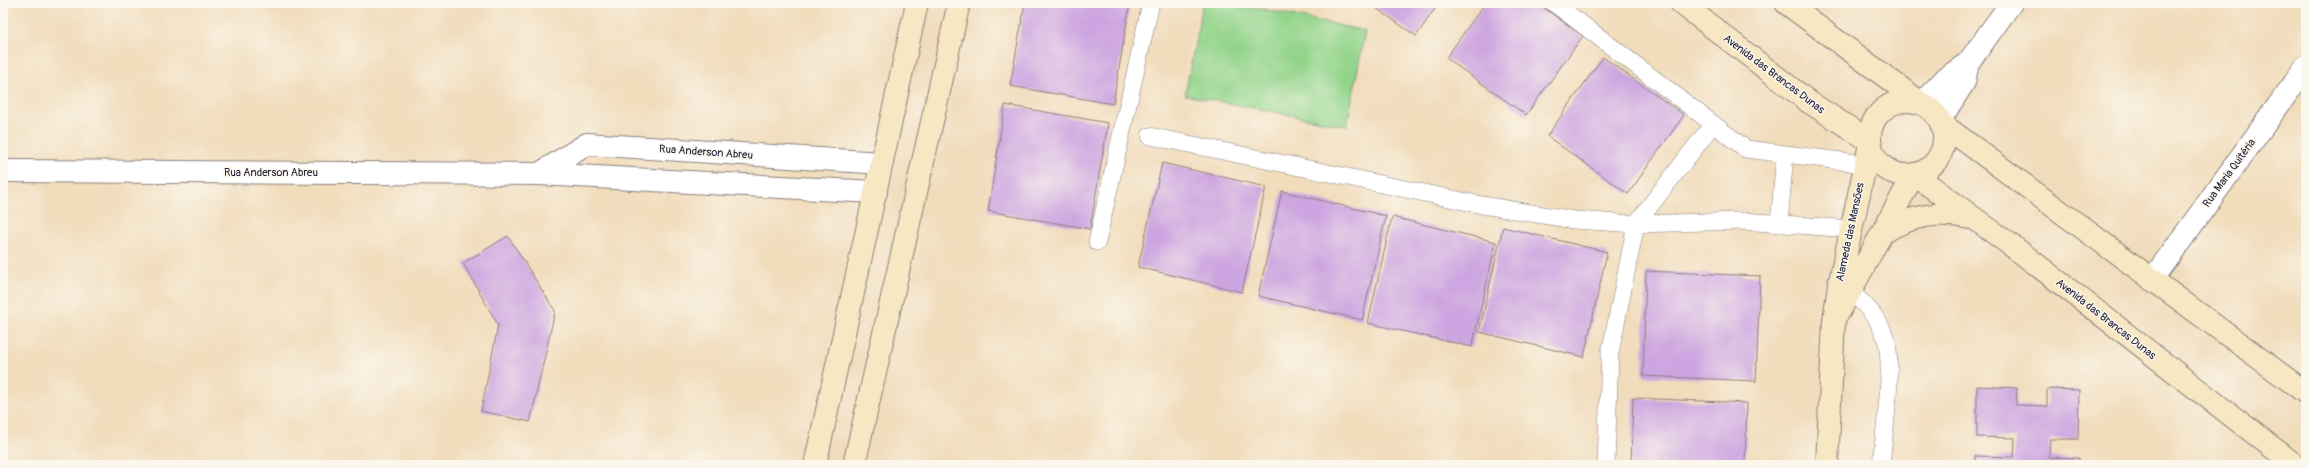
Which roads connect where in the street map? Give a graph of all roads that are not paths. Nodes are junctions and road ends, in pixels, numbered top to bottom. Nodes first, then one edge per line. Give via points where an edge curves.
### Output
1 (918, 3) edge
2 (959, 3) edge
3 (1151, 3) edge
4 (1554, 3) edge
5 (1681, 3) edge
6 (1786, 3) edge
7 (2011, 3) edge
8 (1702, 11) edge
9 (1968, 63) junction
10 (2306, 67) edge
11 (1922, 103) junction
12 (1941, 122) junction
13 (1713, 124) junction
14 (1150, 136) dead end
15 (1869, 150) junction
16 (1785, 154) junction
17 (882, 163) junction
18 (3, 171) edge
19 (539, 174) junction
20 (1914, 174) junction
21 (876, 192) junction
22 (1971, 218) junction
23 (1636, 224) junction
24 (1779, 224) junction
25 (1851, 229) junction
26 (1884, 232) junction
27 (1097, 242) dead end
28 (2152, 280) junction
29 (1845, 288) junction
30 (2306, 393) edge
31 (815, 465) edge
32 (854, 465) edge
33 (1606, 465) edge
34 (1827, 465) edge
35 (1881, 465) edge
36 (2295, 465) edge

1 - 17 main road
2 - 32 main road
3 - 27 lane
4 - 13 lane
5 - 8 main road, Avenida das Brancas Dunas
6 - 11 main road
7 - 9 street
8 - 15 main road, Avenida das Brancas Dunas via 1808,102
9 - 11 street via 1946,78
9 - 12 street via 1964,82
10 - 28 street, Rua Maria Quitéria
11 - 12 main road via 1930,108
11 - 15 main road via 1898,101 1888,105 1873,122
12 - 20 main road via 1944,134 1940,156 1934,164
12 - 28 main road
13 - 16 lane via 1746,149
13 - 23 lane
14 - 23 lane via 1482,206 1574,220
15 - 16 lane
15 - 20 main road via 1891,172
15 - 25 main road, Alameda das Mansões
16 - 24 lane
17 - 19 street, Rua Anderson Abreu via 587,144
17 - 21 main road
18 - 19 street, Rua Anderson Abreu
19 - 21 street, Rua Anderson Abreu
20 - 22 main road, Avenida das Brancas Dunas
20 - 26 main road, Alameda das Mansões
21 - 31 main road
22 - 26 main road via 1950,214 1928,215 1912,218
22 - 36 main road, Avenida das Brancas Dunas via 2019,251
23 - 24 lane via 1743,221
23 - 33 lane via 1610,353
24 - 25 lane
25 - 29 main road, Alameda das Mansões
26 - 29 main road, Alameda das Mansões
28 - 30 main road
29 - 34 main road, Alameda das Mansões via 1834,320
29 - 35 lane via 1877,319 1886,339 1888,372

